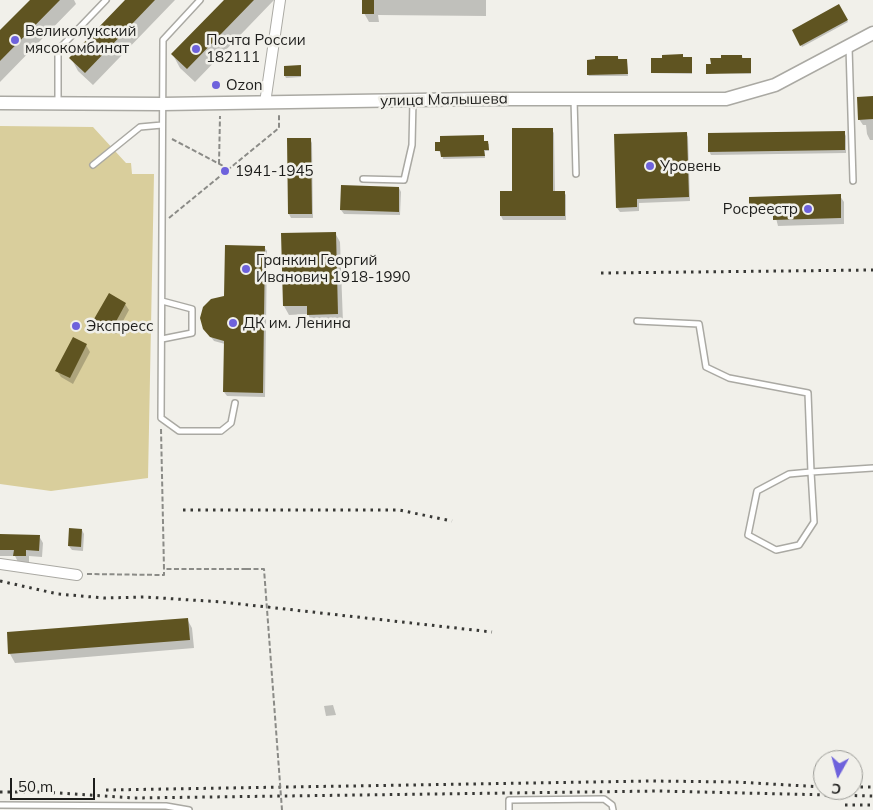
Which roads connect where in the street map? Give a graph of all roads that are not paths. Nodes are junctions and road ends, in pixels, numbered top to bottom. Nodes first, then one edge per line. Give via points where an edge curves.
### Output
1 (106, 0) edge
2 (200, 0) edge
3 (280, 0) edge
4 (873, 33) edge
5 (849, 46) junction
6 (574, 99) junction
7 (413, 100) junction
8 (0, 103) edge
9 (265, 103) junction
10 (58, 104) junction
11 (162, 104) junction
12 (162, 125) junction
13 (93, 165) dead end
14 (576, 174) dead end
15 (364, 179) dead end
16 (853, 181) dead end
17 (162, 301) junction
18 (637, 321) dead end
19 (162, 340) junction
20 (235, 403) dead end
21 (873, 468) edge
22 (811, 472) junction
23 (0, 564) edge
24 (77, 575) road end
25 (49, 804) junction
26 (0, 805) edge
27 (137, 808) edge
28 (52, 810) edge
29 (189, 810) edge
30 (509, 810) edge
31 (613, 810) edge

1 - 10 lane via 58,50
2 - 11 lane via 163,40
3 - 9 street
4 - 5 street, улица Малышева
5 - 6 street, улица Малышева via 775,85 726,99
5 - 16 lane
6 - 7 street, улица Малышева
6 - 14 lane
7 - 9 street, улица Малышева
7 - 15 lane via 412,145 404,180
8 - 10 street, улица Малышева
9 - 11 street, улица Малышева
10 - 11 street, улица Малышева
11 - 12 lane
12 - 13 lane via 140,127
12 - 17 lane
17 - 19 lane
17 - 19 lane via 192,309 192,332
18 - 22 lane via 699,324 706,367 729,378 808,393
19 - 20 lane via 161,418 179,432 221,431 232,423
21 - 22 lane
22 - 22 lane via 789,474 757,491 748,535 776,550 799,545 814,522
23 - 24 street
25 - 26 lane
25 - 27 lane
25 - 28 lane
27 - 29 lane
30 - 31 lane via 509,800 604,800 612,805

